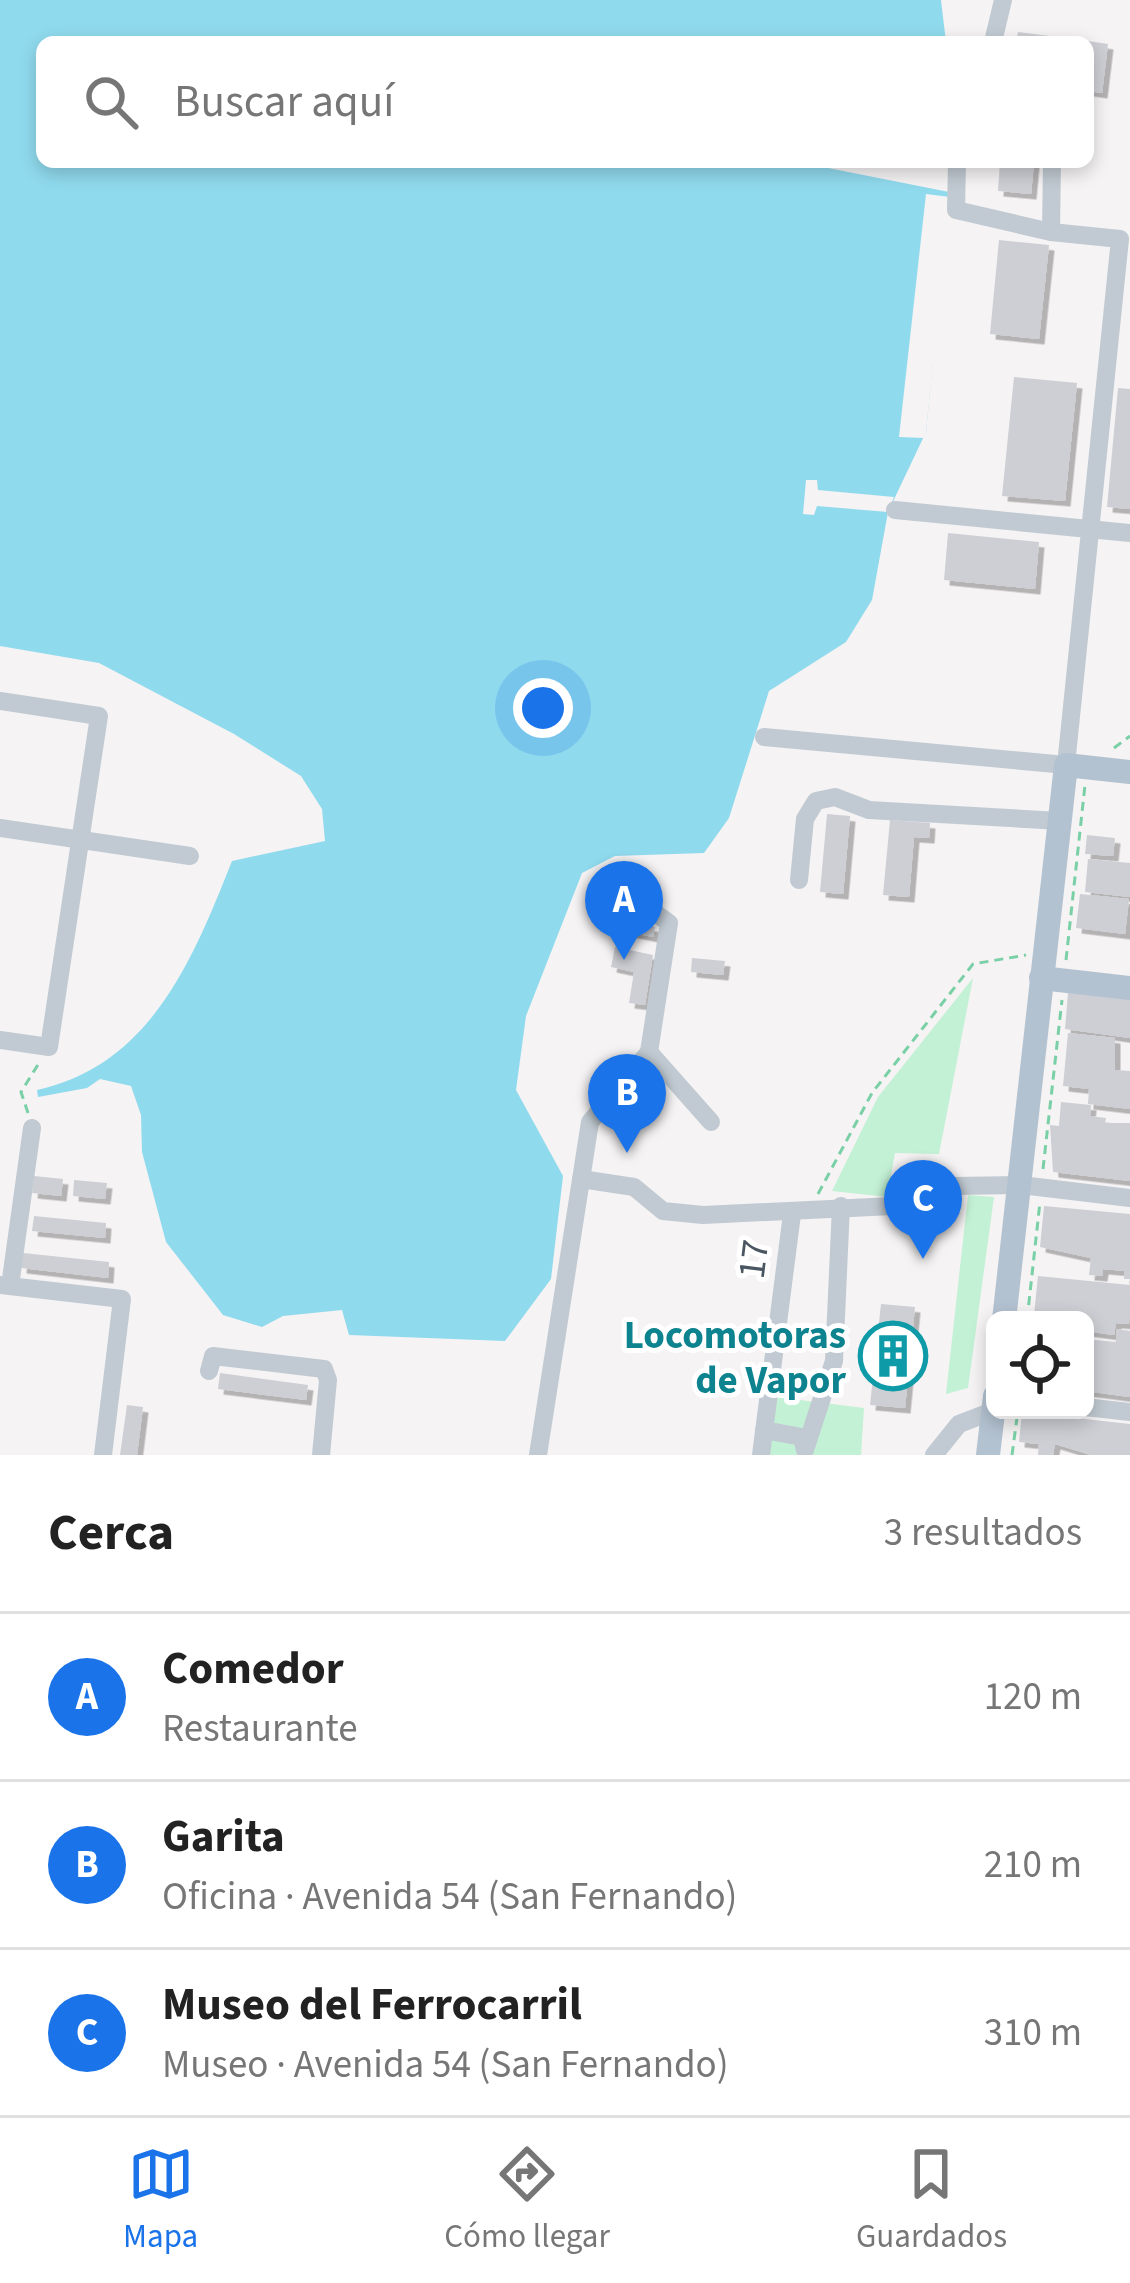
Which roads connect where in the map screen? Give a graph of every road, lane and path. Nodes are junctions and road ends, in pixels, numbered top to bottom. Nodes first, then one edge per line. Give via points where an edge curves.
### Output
1 (1003, 0) edge
2 (994, 36) edge
3 (957, 168) edge
4 (1052, 168) edge
5 (1052, 232) junction
6 (895, 510) dead end
7 (1093, 529) junction
8 (1130, 532) edge
9 (0, 701) edge
10 (764, 736) dead end
11 (1066, 765) junction
12 (1130, 772) edge
13 (1096, 781) dead end
14 (1060, 821) junction
15 (0, 829) edge
16 (81, 840) junction
17 (190, 856) dead end
18 (799, 880) dead end
19 (632, 896) dead end
20 (1050, 971) junction
21 (1130, 988) edge
22 (0, 1040) edge
23 (50, 1047) junction
24 (649, 1052) junction
25 (711, 1122) dead end
26 (32, 1128) joint
27 (581, 1178) junction
28 (1031, 1186) junction
29 (1130, 1198) edge
30 (841, 1206) junction
31 (800, 1213) junction
32 (5, 1286) edge
33 (1006, 1311) edge
34 (1028, 1311) edge
35 (209, 1371) dead end
36 (1094, 1408) edge
37 (986, 1409) edge
38 (1130, 1412) edge
39 (995, 1419) edge
40 (1003, 1419) edge
41 (764, 1430) junction
42 (805, 1451) edge
43 (103, 1455) edge
44 (321, 1455) edge
45 (537, 1455) edge
46 (760, 1455) edge
47 (934, 1455) edge
48 (988, 1455) edge
49 (1012, 1455) edge

1 - 2 street
3 - 5 street via 956,211
4 - 5 street
5 - 7 street via 1120,238
6 - 7 street
7 - 8 street
7 - 11 street
9 - 16 street via 98,716
10 - 11 street
11 - 12 main road
11 - 14 main road
13 - 20 path via 1085,783
14 - 18 street via 816,801 805,819
14 - 20 main road
15 - 16 street
16 - 17 street
16 - 23 street
19 - 24 street via 669,923
20 - 21 main road
20 - 28 main road
20 - 28 path
20 - 31 path via 1002,955 973,964 872,1093
22 - 23 street
23 - 26 path via 21,1092
24 - 25 street
24 - 27 street via 590,1122
26 - 32 street
27 - 31 street via 634,1187 663,1211
27 - 45 street
28 - 29 street
28 - 30 street via 953,1186 934,1204
28 - 33 main road
28 - 34 path
30 - 31 street
30 - 42 street via 834,1361
31 - 41 street, 17
32 - 43 street via 122,1298
35 - 44 street via 213,1356 324,1369
36 - 38 street
37 - 47 street via 959,1424
39 - 48 main road
40 - 49 path
41 - 42 street via 793,1433
41 - 46 street, 17

